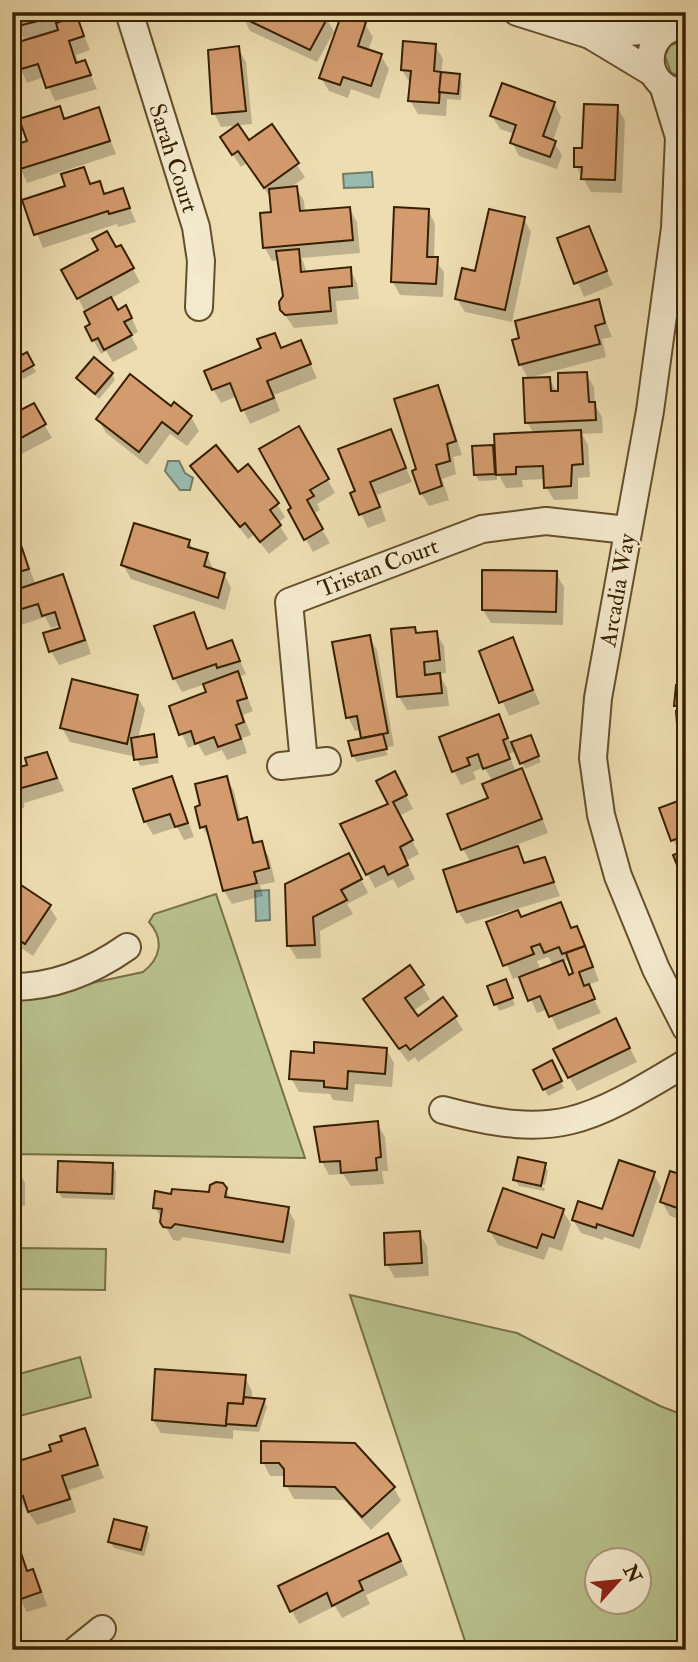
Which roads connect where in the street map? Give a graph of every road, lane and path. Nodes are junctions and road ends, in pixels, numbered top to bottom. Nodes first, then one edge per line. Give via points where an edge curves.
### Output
1 (129, 12) edge
2 (517, 12) edge
3 (677, 27) edge
4 (590, 35) junction
5 (668, 83) edge
6 (682, 128) edge
7 (199, 307) dead end
8 (627, 530) junction
9 (304, 763) dead end
10 (127, 947) dead end
11 (12, 987) edge
12 (686, 1028) edge
13 (686, 1063) edge
14 (443, 1110) dead end
15 (102, 1629) dead end
16 (76, 1650) edge

1 - 7 street, Sarah Court via 196,227 201,261
2 - 4 street
3 - 4 street
3 - 5 street via 660,36 650,53
4 - 5 street
5 - 6 street, Arcadia Way
6 - 8 street, Arcadia Way via 665,307
8 - 9 street, Tristan Court via 546,521 482,528 289,602
8 - 12 street, Arcadia Way via 594,727 596,785 618,876 656,970
10 - 11 street via 77,975
13 - 14 street via 615,1105 580,1119 522,1125
15 - 16 street

